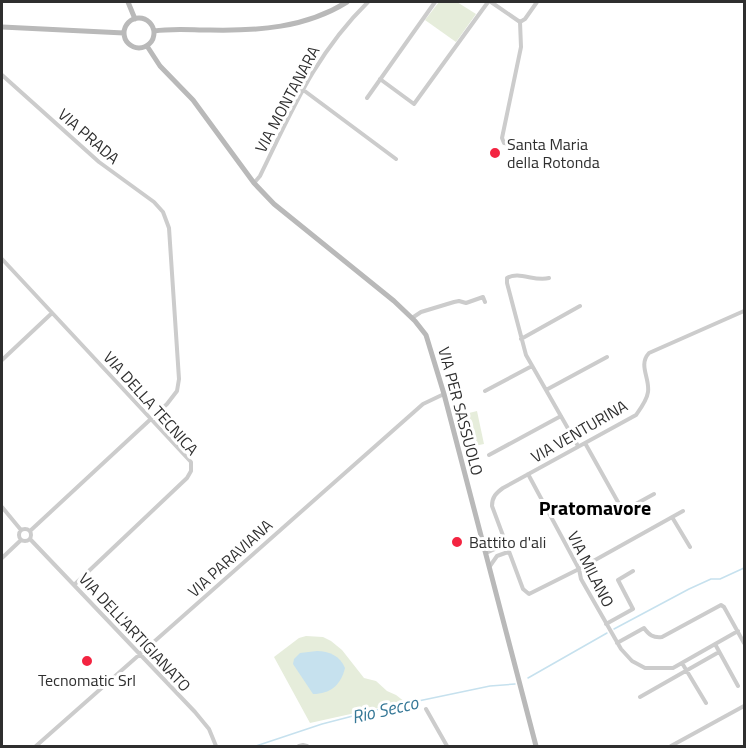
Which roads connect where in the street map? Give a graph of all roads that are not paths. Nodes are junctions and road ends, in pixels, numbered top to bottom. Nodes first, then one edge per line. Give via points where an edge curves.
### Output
1 (129, 2) edge
2 (342, 2) edge
3 (347, 2) edge
4 (368, 2) edge
5 (435, 2) edge
6 (490, 2) edge
7 (537, 2) edge
8 (334, 10) junction
9 (135, 19) junction
10 (520, 22) junction
11 (2, 27) edge
12 (154, 31) junction
13 (124, 33) junction
14 (147, 46) junction
15 (2, 75) edge
16 (380, 80) junction
17 (302, 89) junction
18 (367, 98) dead end
19 (529, 151) dead end
20 (396, 159) dead end
21 (254, 183) junction
22 (2, 260) edge
23 (549, 278) dead end
24 (485, 302) dead end
25 (580, 306) dead end
26 (744, 311) edge
27 (52, 313) junction
28 (412, 318) junction
29 (521, 339) junction
30 (607, 357) dead end
31 (2, 360) edge
32 (532, 366) junction
33 (546, 390) junction
34 (485, 391) dead end
35 (444, 394) junction
36 (561, 416) junction
37 (151, 418) junction
38 (585, 443) junction
39 (578, 446) junction
40 (489, 455) dead end
41 (528, 474) junction
42 (654, 494) dead end
43 (2, 507) edge
44 (684, 511) dead end
45 (672, 517) junction
46 (21, 530) junction
47 (30, 531) junction
48 (30, 539) junction
49 (21, 540) junction
50 (506, 544) junction
51 (484, 545) junction
52 (690, 547) dead end
53 (497, 548) junction
54 (508, 552) junction
55 (486, 556) junction
56 (497, 556) junction
57 (2, 558) edge
58 (489, 567) junction
59 (579, 569) junction
60 (633, 571) dead end
61 (74, 585) junction
62 (606, 624) junction
63 (738, 631) junction
64 (617, 643) junction
65 (744, 643) edge
66 (715, 644) junction
67 (719, 652) junction
68 (140, 654) junction
69 (682, 663) junction
70 (687, 670) junction
71 (738, 686) dead end
72 (640, 697) dead end
73 (706, 703) dead end
74 (744, 706) edge
75 (426, 709) dead end
76 (36, 747) edge
77 (216, 747) edge
78 (299, 747) edge
79 (308, 747) edge
80 (447, 747) edge
81 (536, 747) edge
82 (671, 747) edge

1 - 9 main road
2 - 8 street
3 - 8 main road
4 - 17 street, VIA MONTANARA via 332,42
5 - 16 street
6 - 10 street
6 - 16 street via 414,104
7 - 10 street
8 - 12 main road via 299,23 260,30
9 - 12 main road via 148,20
9 - 13 main road
10 - 19 street via 521,47 502,138 504,143 525,146
11 - 13 main road
12 - 14 main road
13 - 14 main road via 130,45
14 - 21 main road, VIA PER SASSUOLO via 160,66 193,100
15 - 37 street, VIA PRADA via 99,162 163,212 169,228 179,379 177,391
16 - 18 street
17 - 20 street
17 - 21 street, VIA MONTANARA
21 - 28 main road, VIA PER SASSUOLO
22 - 27 street, VIA DELLA TECNICA
23 - 29 street via 507,278
24 - 28 street via 483,297 466,303 459,301
25 - 29 street
26 - 38 street, VIA VENTURINA via 649,354 643,365 648,394 636,415
27 - 31 street
27 - 37 street, VIA DELLA TECNICA
28 - 35 main road, VIA PER SASSUOLO via 431,345
29 - 32 street
30 - 33 street
32 - 33 street
32 - 34 street
33 - 36 street
35 - 51 main road, VIA PER SASSUOLO
35 - 68 street, VIA PARAVIANA via 423,404
36 - 39 street
36 - 40 street
37 - 47 street
37 - 61 street, VIA DELLA TECNICA via 189,458 189,475
38 - 39 street, VIA VENTURINA
38 - 42 street via 623,511
39 - 41 street, VIA VENTURINA
41 - 50 street, VIA VENTURINA via 499,491 492,501
41 - 59 street, VIA MILANO
43 - 46 street
44 - 45 street
45 - 52 street
45 - 59 street
46 - 47 street
46 - 49 street
47 - 48 street
48 - 49 street
48 - 61 street, VIA DELL'ARTIGIANATO
49 - 57 street
50 - 53 street
50 - 54 street, VIA VENTURINA
51 - 53 street
51 - 55 main road, VIA PER SASSUOLO
53 - 55 street
54 - 56 street
54 - 59 street, VIA VENTURINA via 527,594
55 - 56 street
55 - 58 main road, VIA PER SASSUOLO
56 - 58 street
58 - 81 main road, VIA PER SASSUOLO
59 - 62 street, VIA MILANO
60 - 62 street via 618,580 633,609
61 - 68 street, VIA DELL'ARTIGIANATO
62 - 64 street, VIA MILANO
63 - 64 street via 721,605 662,637 651,636 644,628
63 - 65 street
63 - 66 street, VIA MILANO
64 - 69 street, VIA MILANO via 632,662 645,668 673,668
66 - 67 street
66 - 69 street, VIA MILANO
67 - 70 street
67 - 71 street
68 - 76 street, VIA PARAVIANA
68 - 77 street, VIA DELL'ARTIGIANATO via 203,722
69 - 70 street
70 - 72 street
70 - 73 street
74 - 82 street
75 - 80 street
78 - 79 street

